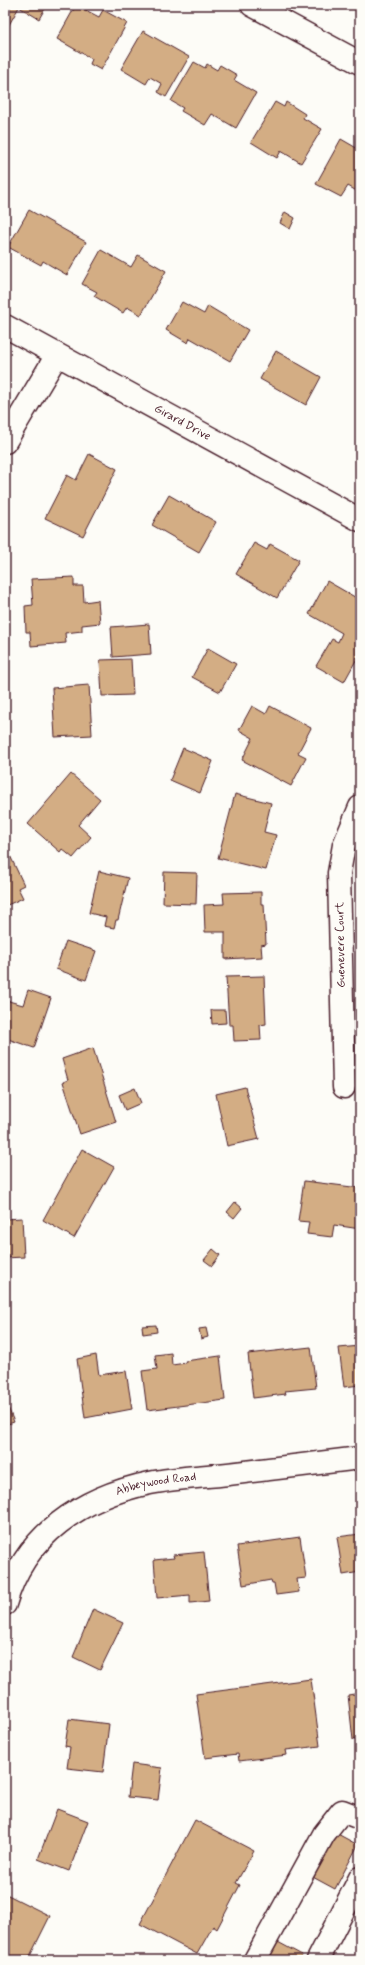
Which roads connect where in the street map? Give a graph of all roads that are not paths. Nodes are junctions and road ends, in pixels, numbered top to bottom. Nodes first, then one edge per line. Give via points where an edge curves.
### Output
1 (252, 5) edge
2 (360, 63) edge
3 (5, 326) edge
4 (57, 355) junction
5 (5, 442) edge
6 (360, 520) edge
7 (360, 807) edge
8 (344, 1087) dead end
9 (360, 1458) edge
10 (5, 1604) edge
11 (360, 1818) edge
12 (360, 1878) edge
13 (254, 1960) edge
14 (318, 1960) edge

1 - 2 street
3 - 4 street, Girard Drive
4 - 5 street
4 - 6 street, Girard Drive
7 - 8 street, Guenevere Court via 344,845 339,874
9 - 10 street, Abbeywood Road via 149,1484 93,1500 68,1515 45,1535 29,1554 9,1591
11 - 13 street via 342,1811 324,1834
12 - 14 street

